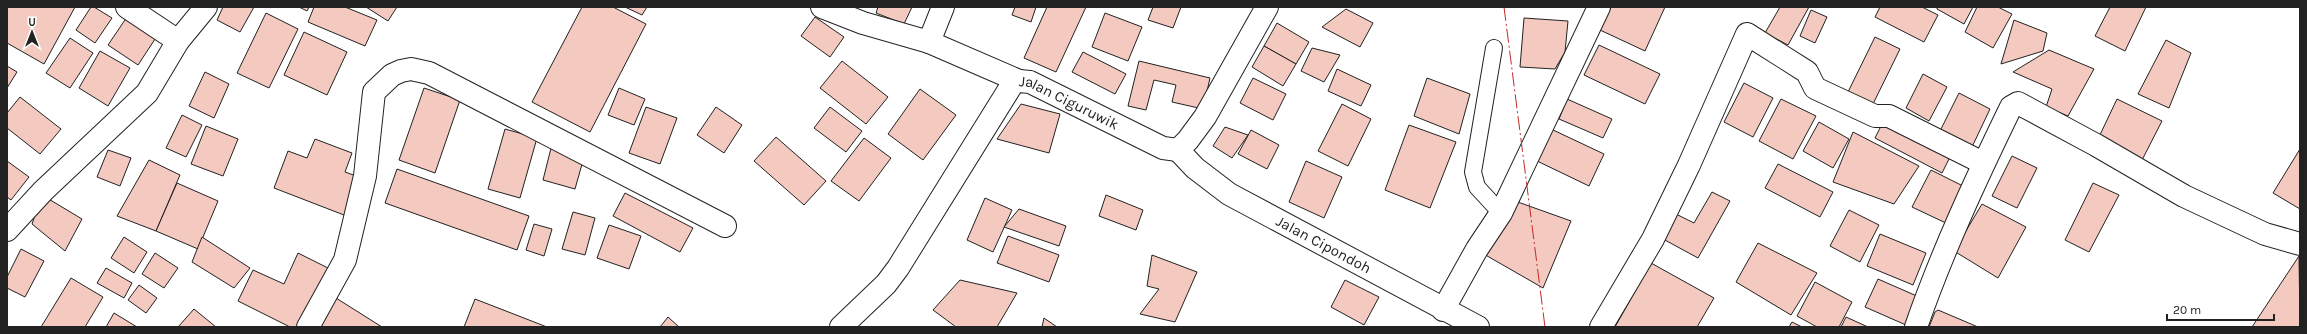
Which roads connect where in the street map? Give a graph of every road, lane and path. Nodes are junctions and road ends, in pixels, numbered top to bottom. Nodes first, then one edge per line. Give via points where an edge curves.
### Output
1 (127, 7) edge
2 (206, 7) edge
3 (822, 7) edge
4 (943, 7) edge
5 (1267, 7) edge
6 (1599, 7) edge
7 (867, 15) edge
8 (178, 41) junction
9 (929, 42) junction
10 (1494, 48) dead end
11 (1019, 81) junction
12 (1178, 150) junction
13 (1983, 163) junction
14 (1501, 213) junction
15 (725, 226) dead end
16 (7, 230) edge
17 (2300, 244) edge
18 (1443, 310) junction
19 (1475, 326) edge
20 (308, 327) edge
21 (841, 327) edge
22 (1601, 327) edge
23 (1916, 327) edge

1 - 8 street
2 - 8 street
3 - 7 street
4 - 9 street
5 - 12 street via 1205,117
6 - 14 street
7 - 9 street
8 - 16 street via 147,93 43,191
9 - 11 street
10 - 14 lane via 1473,172 1477,187
11 - 12 street, Jalan Ciguruwik via 1030,82 1163,148
11 - 21 street, Jalan Ciguruwik via 1009,88 892,276
12 - 18 street, Jalan Cipondoh via 1229,194
13 - 17 street via 2011,108 2022,103 2184,196 2265,234
13 - 22 street via 1889,116 1875,116 1815,88 1807,72 1747,34 1653,239
13 - 23 street via 1945,250
14 - 18 street via 1477,249
15 - 20 street via 429,73 401,71 392,75 374,92 365,176 345,260
18 - 19 street, Jalan Cipondoh

